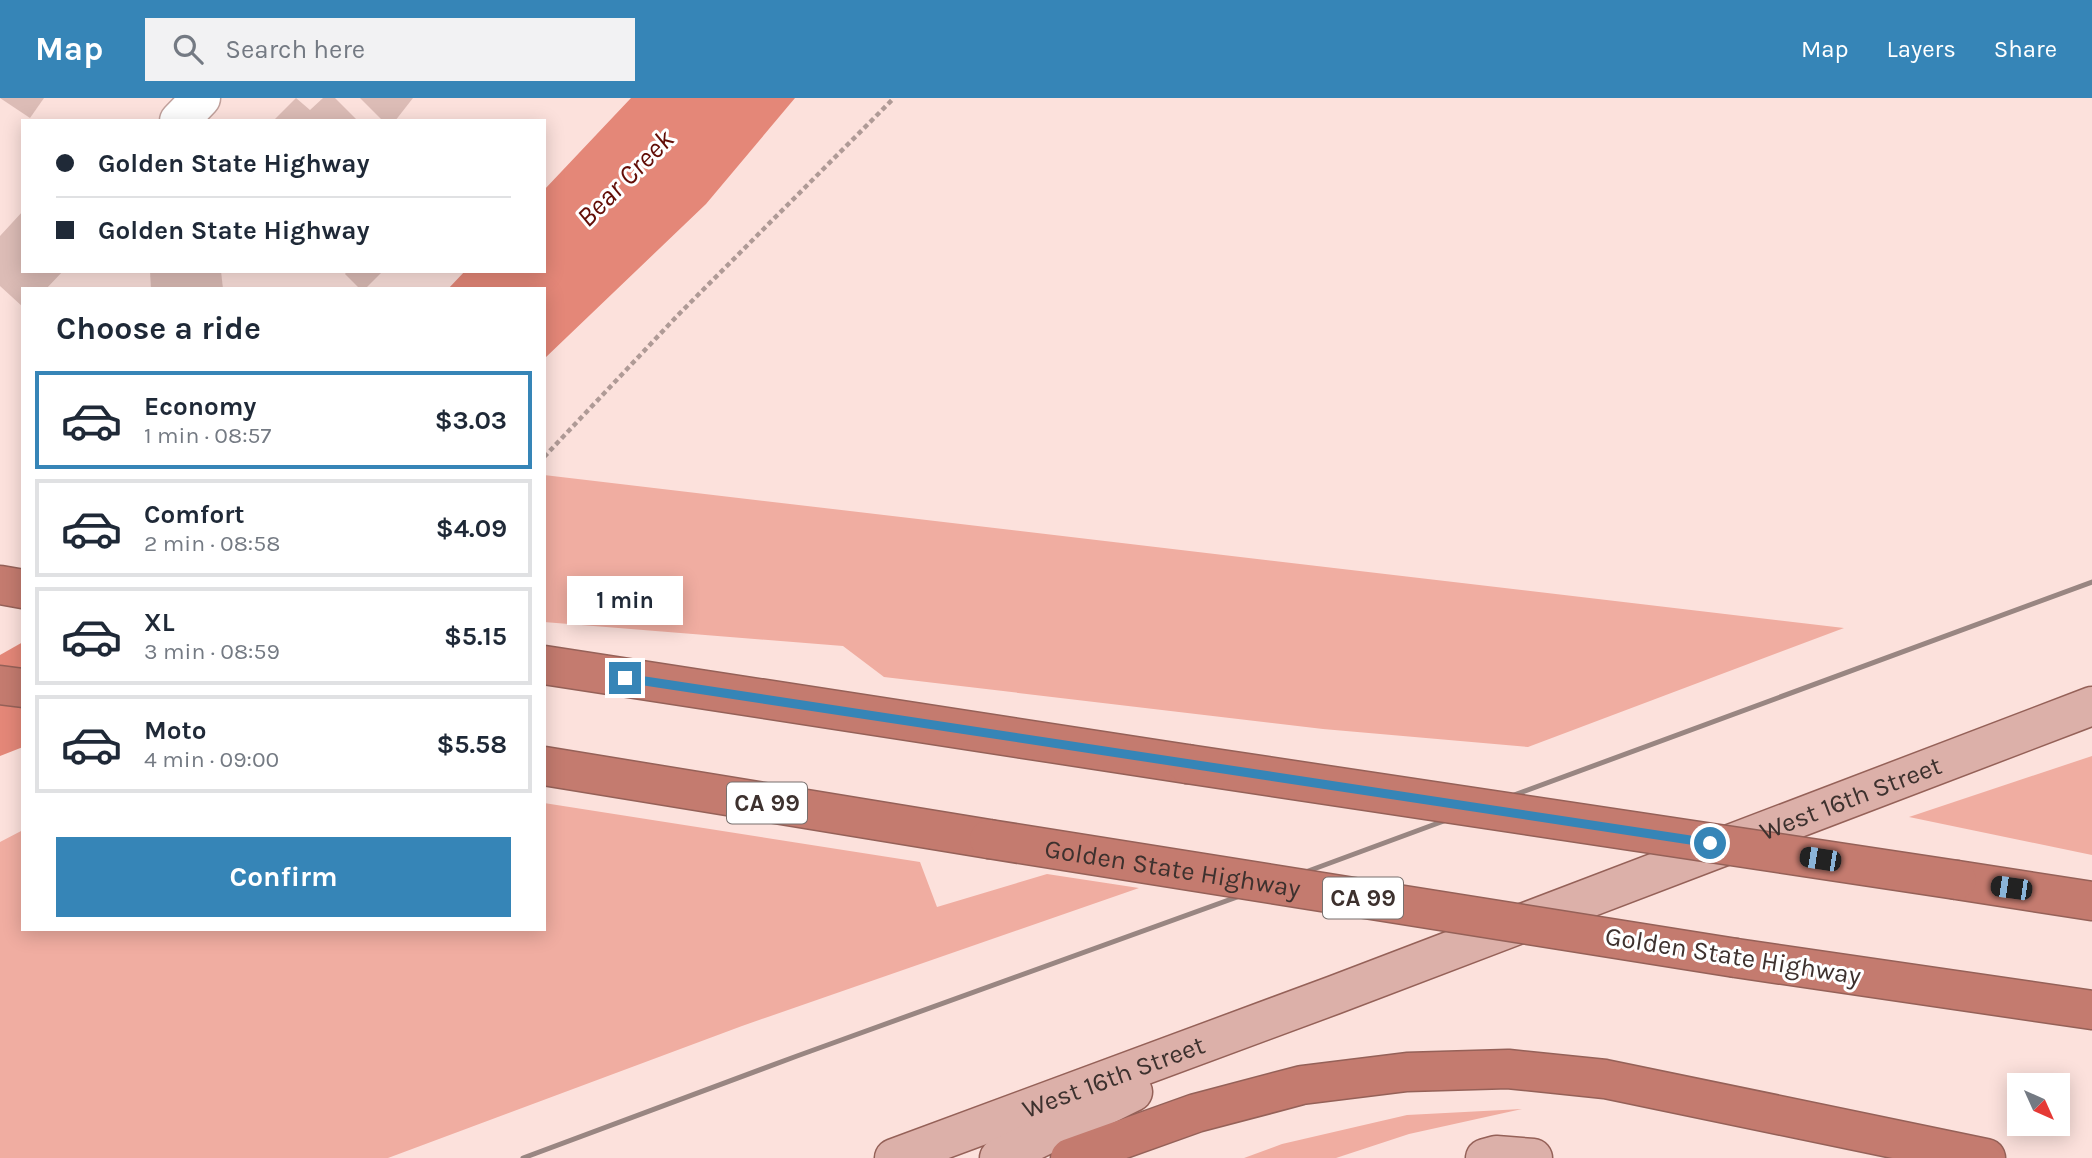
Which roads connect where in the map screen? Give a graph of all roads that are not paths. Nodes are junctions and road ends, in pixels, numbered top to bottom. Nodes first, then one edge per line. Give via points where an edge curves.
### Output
1 (201, 98) edge
2 (181, 119) edge
3 (0, 585) edge
4 (21, 589) edge
5 (546, 666) edge
6 (0, 685) edge
7 (21, 688) edge
8 (2092, 706) edge
9 (546, 766) edge
10 (2092, 901) edge
11 (1334, 995) junction
12 (2092, 1010) edge
13 (894, 1158) edge
14 (999, 1158) edge
15 (1070, 1158) edge
16 (1485, 1158) edge
17 (1533, 1158) edge
18 (1986, 1158) edge

1 - 2 street
3 - 4 highway
5 - 10 highway, bridge
6 - 7 highway
8 - 11 main road, West 16th Street
9 - 12 highway, Golden State Highway / CA 99, bridge via 1736,958
11 - 13 main road, West 16th Street
11 - 14 main road, West 16th Street
15 - 18 highway via 1196,1113 1302,1085 1407,1072 1508,1069 1605,1079
16 - 17 main road

